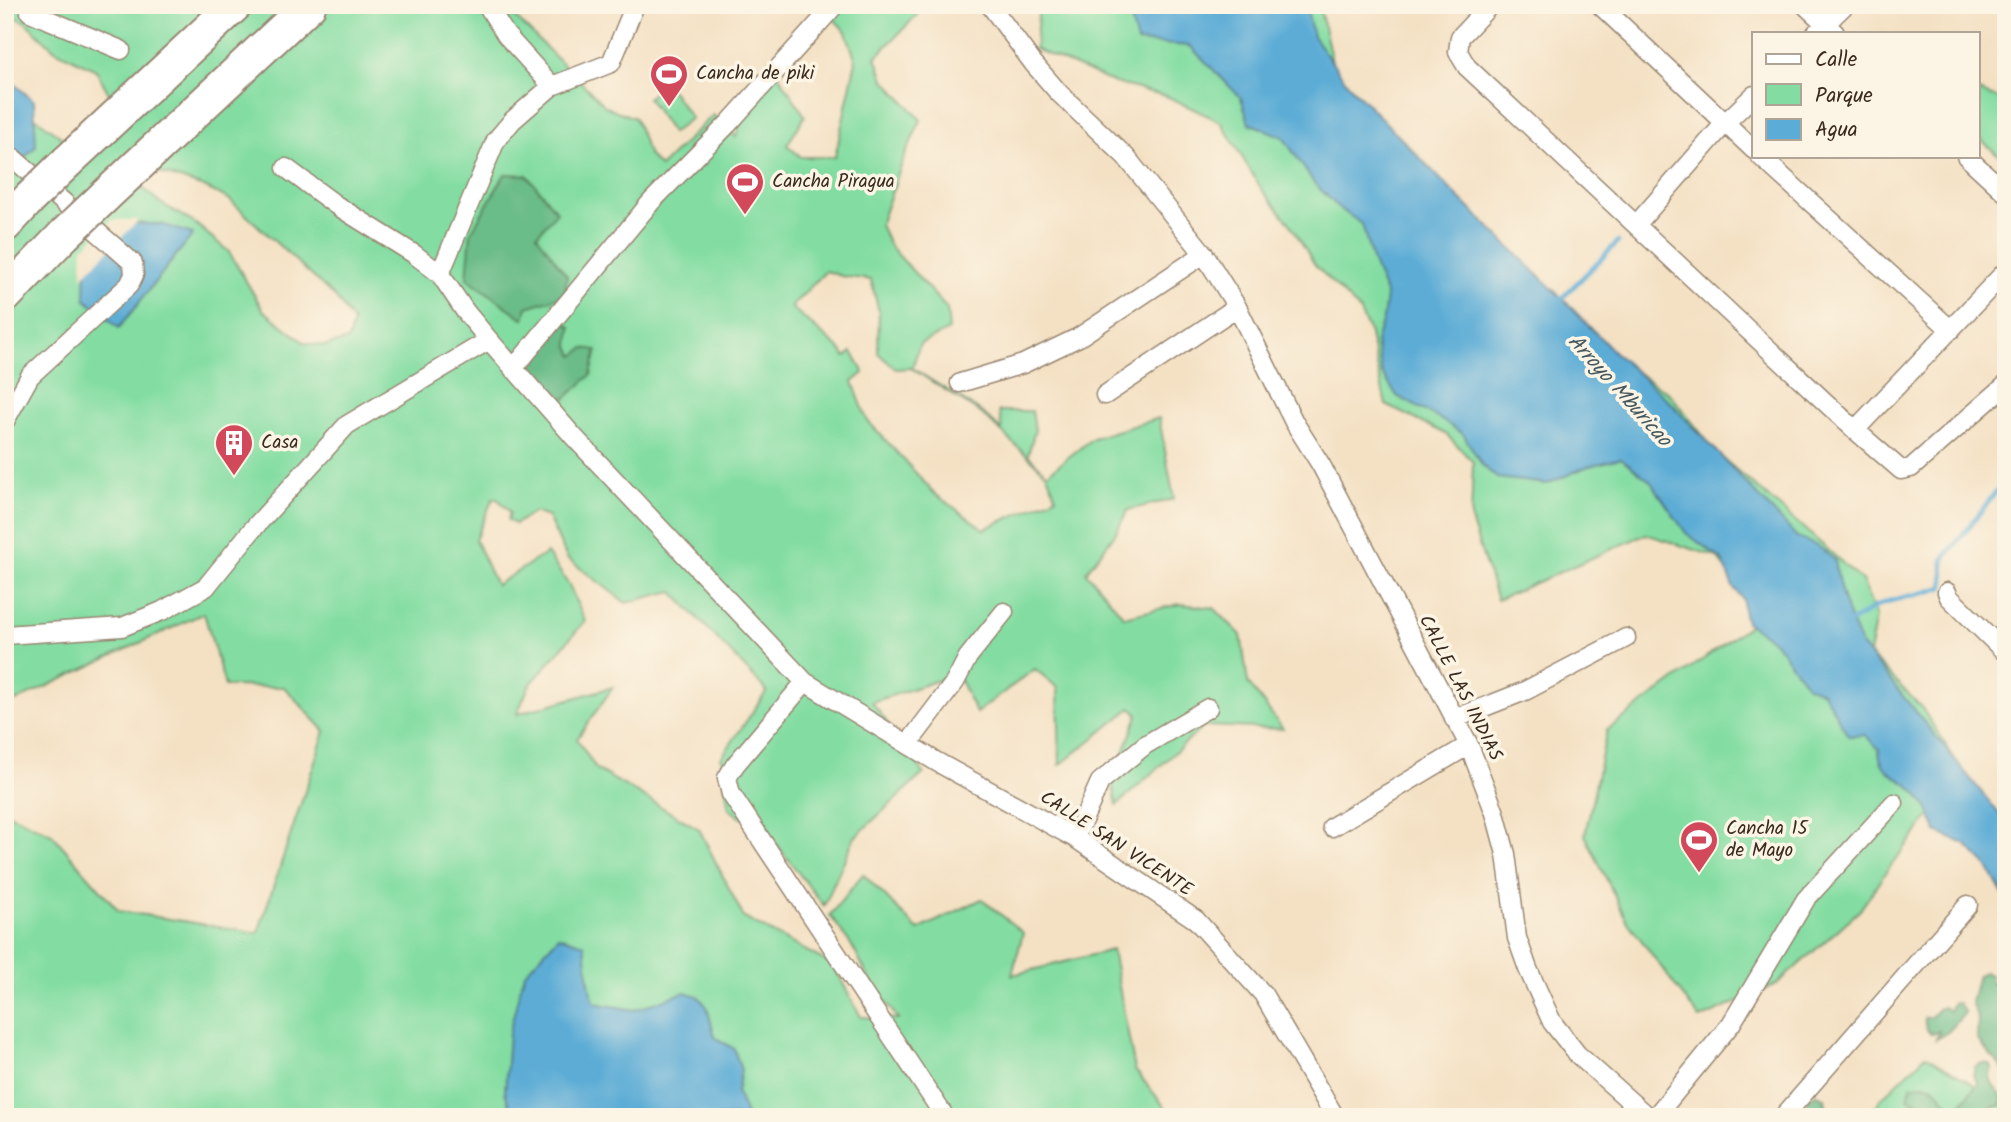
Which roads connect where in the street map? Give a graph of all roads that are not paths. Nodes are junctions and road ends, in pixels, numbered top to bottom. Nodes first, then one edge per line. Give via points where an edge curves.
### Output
1 (35, 5) edge
2 (235, 5) edge
3 (309, 5) edge
4 (487, 5) edge
5 (635, 5) edge
6 (835, 5) edge
7 (990, 5) edge
8 (1490, 5) edge
9 (1600, 5) edge
10 (1805, 5) edge
11 (1845, 5) edge
12 (1825, 30) edge
13 (121, 50) dead end
14 (552, 86) junction
15 (1752, 97) edge
16 (1725, 123) junction
17 (1752, 148) edge
18 (5, 151) edge
19 (1762, 158) edge
20 (1968, 158) edge
21 (286, 168) dead end
22 (2006, 193) edge
23 (5, 225) edge
24 (1636, 225) junction
25 (1204, 254) junction
26 (2006, 271) edge
27 (440, 274) junction
28 (5, 296) edge
29 (1237, 307) junction
30 (1951, 330) junction
31 (489, 340) junction
32 (513, 369) junction
33 (960, 383) dead end
34 (2006, 385) edge
35 (1105, 394) dead end
36 (5, 421) edge
37 (1855, 430) junction
38 (1947, 592) dead end
39 (1004, 612) dead end
40 (5, 635) edge
41 (1626, 638) dead end
42 (2006, 653) edge
43 (805, 682) junction
44 (1208, 708) dead end
45 (1454, 719) junction
46 (908, 744) junction
47 (1469, 745) junction
48 (1894, 803) dead end
49 (1332, 827) dead end
50 (1075, 838) junction
51 (1968, 905) dead end
52 (945, 1117) edge
53 (1335, 1117) edge
54 (1648, 1117) edge
55 (1655, 1117) edge
56 (1783, 1117) edge

1 - 13 street via 30,12
2 - 23 highway, bridge
3 - 28 highway, bridge
4 - 14 street via 506,35
5 - 14 street via 611,62
6 - 32 street via 729,124 651,202
7 - 25 street, CALLE LAS INDIAS via 1033,63 1126,157
8 - 24 street via 1460,37 1458,52 1467,67
9 - 16 street
10 - 12 street
11 - 12 street
14 - 27 street via 496,140
15 - 16 street
16 - 17 street
16 - 24 street
18 - 36 street via 133,263 134,275 129,285 30,376
19 - 30 street
20 - 22 street
21 - 27 street, CALLE SAN VICENTE
24 - 37 street
25 - 29 street, CALLE LAS INDIAS
25 - 33 street via 1079,337 1023,364
26 - 30 street
27 - 31 street, CALLE SAN VICENTE
29 - 35 street
29 - 45 street, CALLE LAS INDIAS
30 - 37 street
31 - 32 street, CALLE SAN VICENTE
31 - 40 street via 347,425 206,587 122,627
32 - 43 street, CALLE SAN VICENTE
34 - 37 street via 1911,468 1901,470
38 - 42 street
39 - 46 street
41 - 45 street via 1525,691
43 - 46 street, CALLE SAN VICENTE
43 - 52 street via 734,765 727,778 731,794
44 - 50 street via 1145,746 1100,782
45 - 47 street, CALLE LAS INDIAS
46 - 50 street, CALLE SAN VICENTE
47 - 49 street
47 - 54 street, CALLE LAS INDIAS via 1506,854 1517,938 1552,1022 1577,1054
48 - 55 street via 1806,899 1731,1024
50 - 53 street, CALLE SAN VICENTE via 1196,920 1263,994
51 - 56 street

